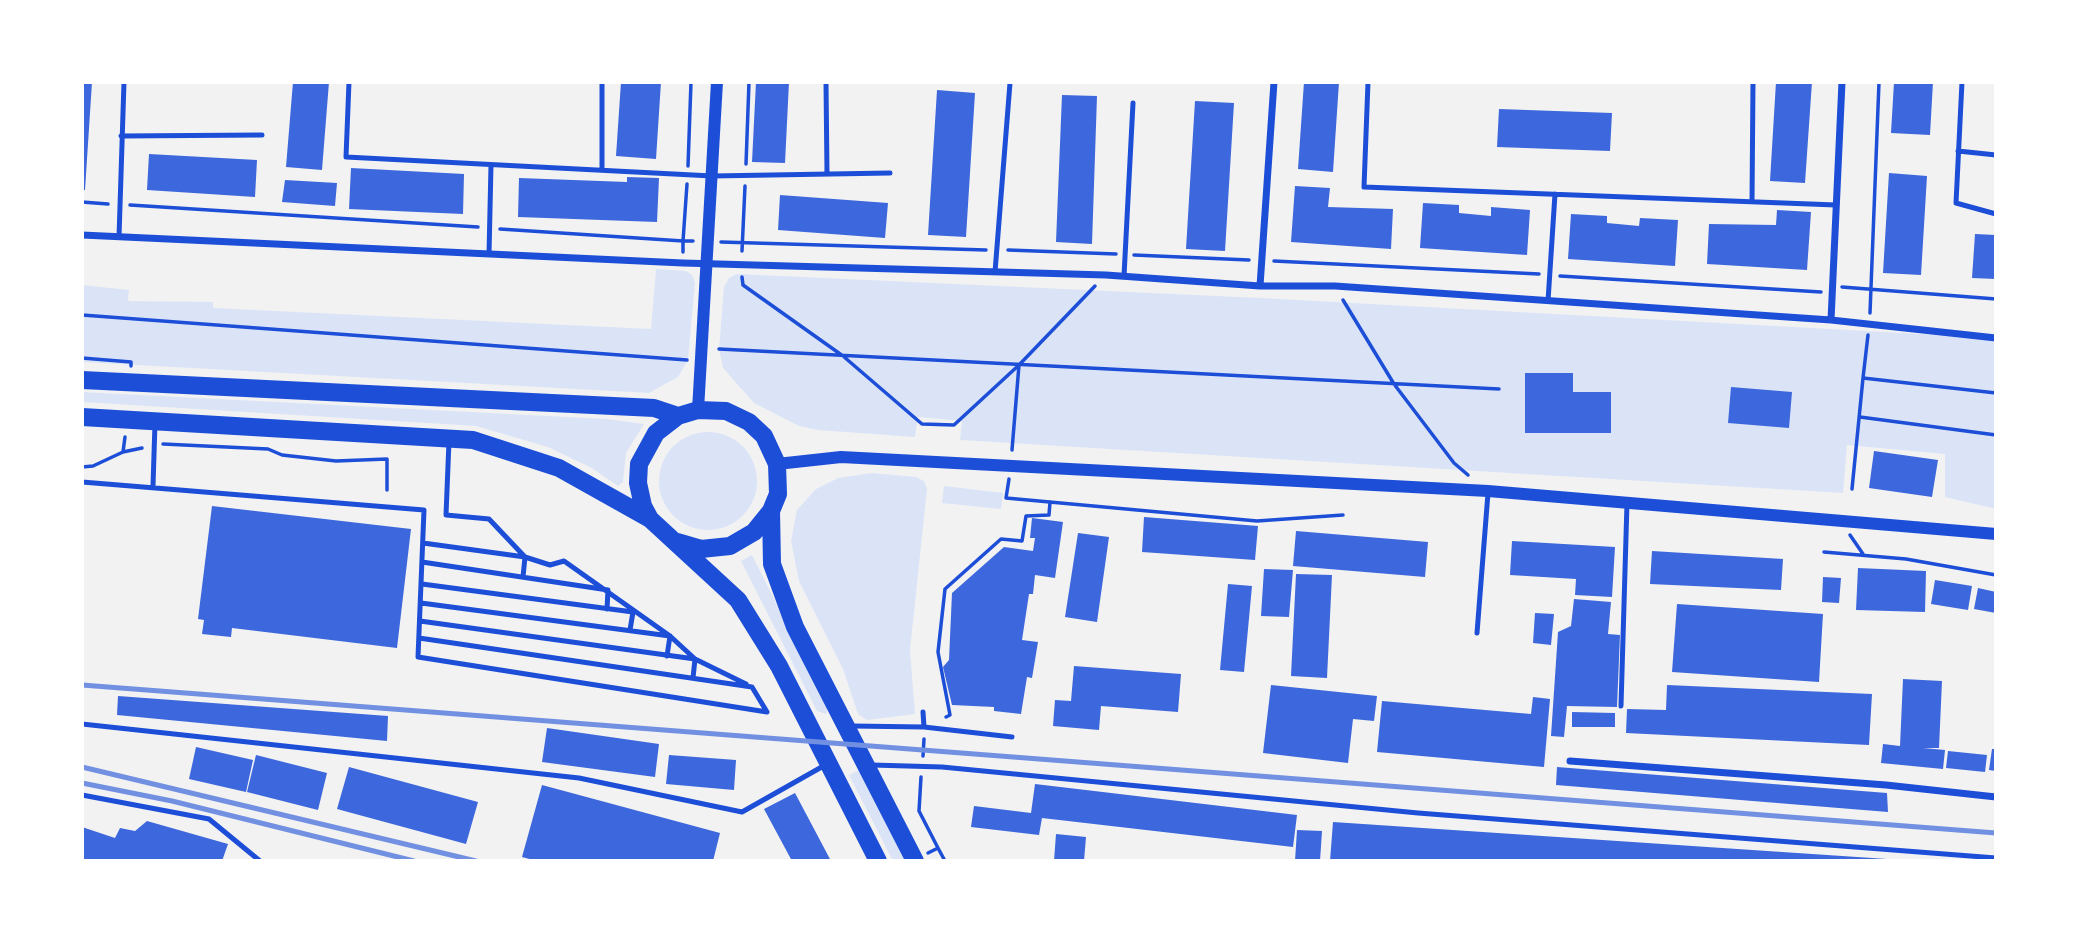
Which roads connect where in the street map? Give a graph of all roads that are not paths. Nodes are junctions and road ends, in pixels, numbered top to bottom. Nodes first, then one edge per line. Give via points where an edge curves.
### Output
1 (124, 82) edge
2 (349, 82) edge
3 (602, 82) edge
4 (717, 82) edge
5 (826, 82) edge
6 (1274, 82) edge
7 (1368, 82) edge
8 (1753, 82) edge
9 (1842, 82) edge
10 (1962, 82) edge
11 (1010, 83) edge
12 (1133, 103) dead end
13 (262, 135) dead end
14 (121, 136) junction
15 (1958, 151) junction
16 (1996, 155) edge
17 (491, 165) junction
18 (602, 170) junction
19 (890, 173) dead end
20 (827, 174) junction
21 (712, 176) junction
22 (1555, 194) junction
23 (1752, 202) junction
24 (1836, 205) junction
25 (1996, 214) edge
26 (82, 235) edge
27 (119, 237) junction
28 (489, 254) junction
29 (708, 264) junction
30 (995, 272) junction
31 (1124, 276) junction
32 (1260, 286) junction
33 (1548, 301) junction
34 (1831, 320) junction
35 (1996, 338) edge
36 (82, 380) edge
37 (698, 410) junction
38 (678, 416) junction
39 (82, 417) edge
40 (155, 420) junction
41 (449, 438) junction
42 (777, 464) junction
43 (82, 482) edge
44 (153, 486) junction
45 (1488, 491) junction
46 (1627, 503) junction
47 (771, 511) junction
48 (650, 519) junction
49 (1996, 534) edge
50 (677, 542) junction
51 (423, 543) junction
52 (526, 557) junction
53 (422, 562) junction
54 (523, 577) junction
55 (422, 584) junction
56 (608, 590) junction
57 (421, 603) junction
58 (607, 609) junction
59 (633, 612) junction
60 (420, 621) junction
61 (629, 630) junction
62 (1477, 633) dead end
63 (670, 635) junction
64 (419, 638) junction
65 (667, 656) junction
66 (695, 659) junction
67 (694, 678) junction
68 (752, 687) junction
69 (1620, 706) dead end
70 (923, 712) dead end
71 (82, 724) edge
72 (845, 725) junction
73 (924, 727) junction
74 (1012, 737) dead end
75 (1570, 761) dead end
76 (830, 762) junction
77 (865, 765) junction
78 (82, 795) edge
79 (1996, 797) edge
80 (1996, 858) edge
81 (260, 861) edge
82 (878, 861) edge
83 (915, 861) edge

1 - 14 lane
2 - 17 lane via 345,157
3 - 18 lane
4 - 21 street
5 - 20 lane
6 - 32 street
7 - 22 lane via 1364,187
8 - 23 lane
9 - 24 street
10 - 15 lane
11 - 30 lane
12 - 31 lane
13 - 14 lane
14 - 27 lane
15 - 16 lane
15 - 25 lane via 1955,203
17 - 18 lane
17 - 28 lane
18 - 21 lane
19 - 20 lane
20 - 21 lane
21 - 29 street
22 - 23 lane
22 - 33 lane
23 - 24 lane
24 - 34 street
26 - 27 street
27 - 28 street
28 - 29 street
29 - 30 street
29 - 37 street
30 - 31 street
31 - 32 street
32 - 33 street via 1335,286
33 - 34 street
34 - 35 street
36 - 38 main road via 654,408
37 - 38 main road
37 - 42 main road via 726,411 749,422 764,436
38 - 48 main road via 656,433 639,464 638,483
39 - 40 main road
40 - 41 main road
40 - 44 lane
41 - 48 main road via 473,440 559,468
41 - 52 lane via 446,515 489,519
42 - 45 street via 841,457
42 - 47 main road via 778,494
43 - 44 lane
44 - 51 lane via 424,510
45 - 46 street
45 - 62 lane
46 - 49 street
46 - 69 lane
47 - 50 main road via 754,532 730,546 701,550
47 - 72 main road via 772,564 795,627
48 - 50 main road
50 - 76 main road via 738,600
51 - 52 lane
51 - 53 lane
52 - 54 lane
52 - 56 lane via 550,565 564,561
53 - 54 lane
53 - 55 lane
54 - 56 lane
55 - 57 lane
55 - 58 lane
56 - 58 lane
56 - 59 lane
57 - 60 lane
57 - 61 lane
58 - 59 lane
59 - 61 lane
59 - 63 lane
60 - 64 lane
60 - 65 lane
61 - 63 lane
63 - 65 lane
63 - 66 lane
64 - 67 lane
64 - 68 lane via 418,657 767,712
65 - 66 lane
66 - 67 lane
66 - 68 lane
67 - 68 lane
70 - 73 lane
71 - 76 lane via 579,778 742,812
72 - 73 lane
72 - 77 main road
73 - 74 lane
75 - 79 street
76 - 82 main road
77 - 80 lane
77 - 83 main road
78 - 81 lane via 209,819

